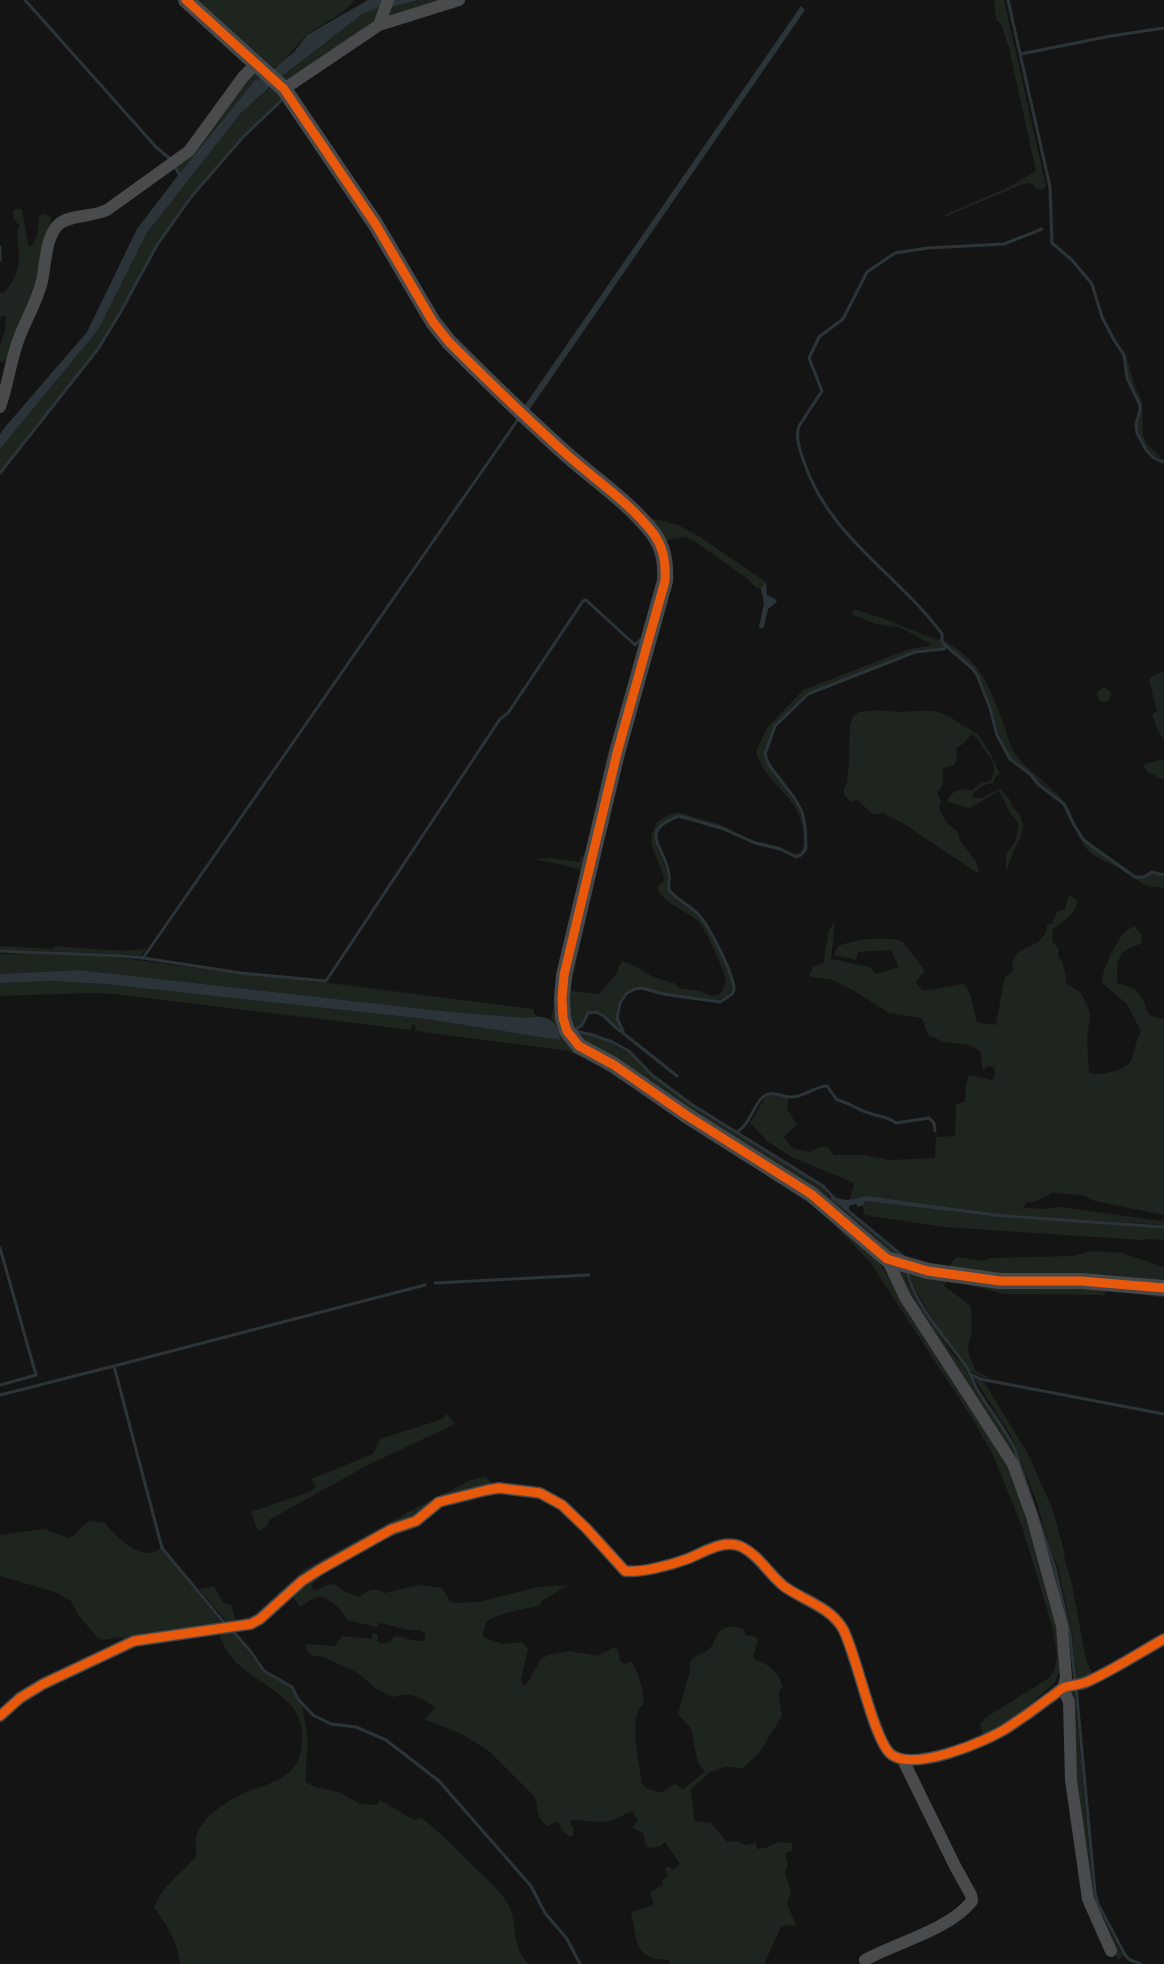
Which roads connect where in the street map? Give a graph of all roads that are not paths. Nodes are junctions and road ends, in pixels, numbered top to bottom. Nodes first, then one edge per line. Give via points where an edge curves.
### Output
1 (186, 0) edge
2 (388, 0) edge
3 (459, 0) edge
4 (379, 25) junction
5 (263, 69) junction
6 (283, 88) junction
7 (0, 407) edge
8 (887, 1259) junction
9 (1164, 1288) edge
10 (1164, 1639) edge
11 (1063, 1688) junction
12 (0, 1716) edge
13 (903, 1760) junction
14 (1111, 1951) dead end
15 (865, 1959) dead end

1 - 5 street
2 - 4 street
3 - 4 street
4 - 6 street
5 - 6 street
5 - 7 street via 243,77 189,151 107,210 61,222 56,227 37,295 11,361
6 - 8 street via 449,342 633,512 662,549 665,581 617,753 564,975 563,1018 567,1031 579,1047 614,1065 811,1194
8 - 9 street via 928,1271 1000,1281 1081,1281
8 - 11 street via 905,1297 1013,1464 1062,1626 1066,1678
10 - 11 street via 1087,1682
11 - 13 street via 1005,1730 939,1756
11 - 14 street via 1069,1702 1071,1780 1088,1899
12 - 13 street via 43,1684 135,1641 251,1624 302,1581 392,1529 416,1521 439,1502 499,1488 540,1493 562,1505 625,1571 686,1560 710,1548 732,1544 742,1547 786,1588 834,1617 856,1662 878,1734 887,1751
13 - 15 street via 972,1900 946,1924

